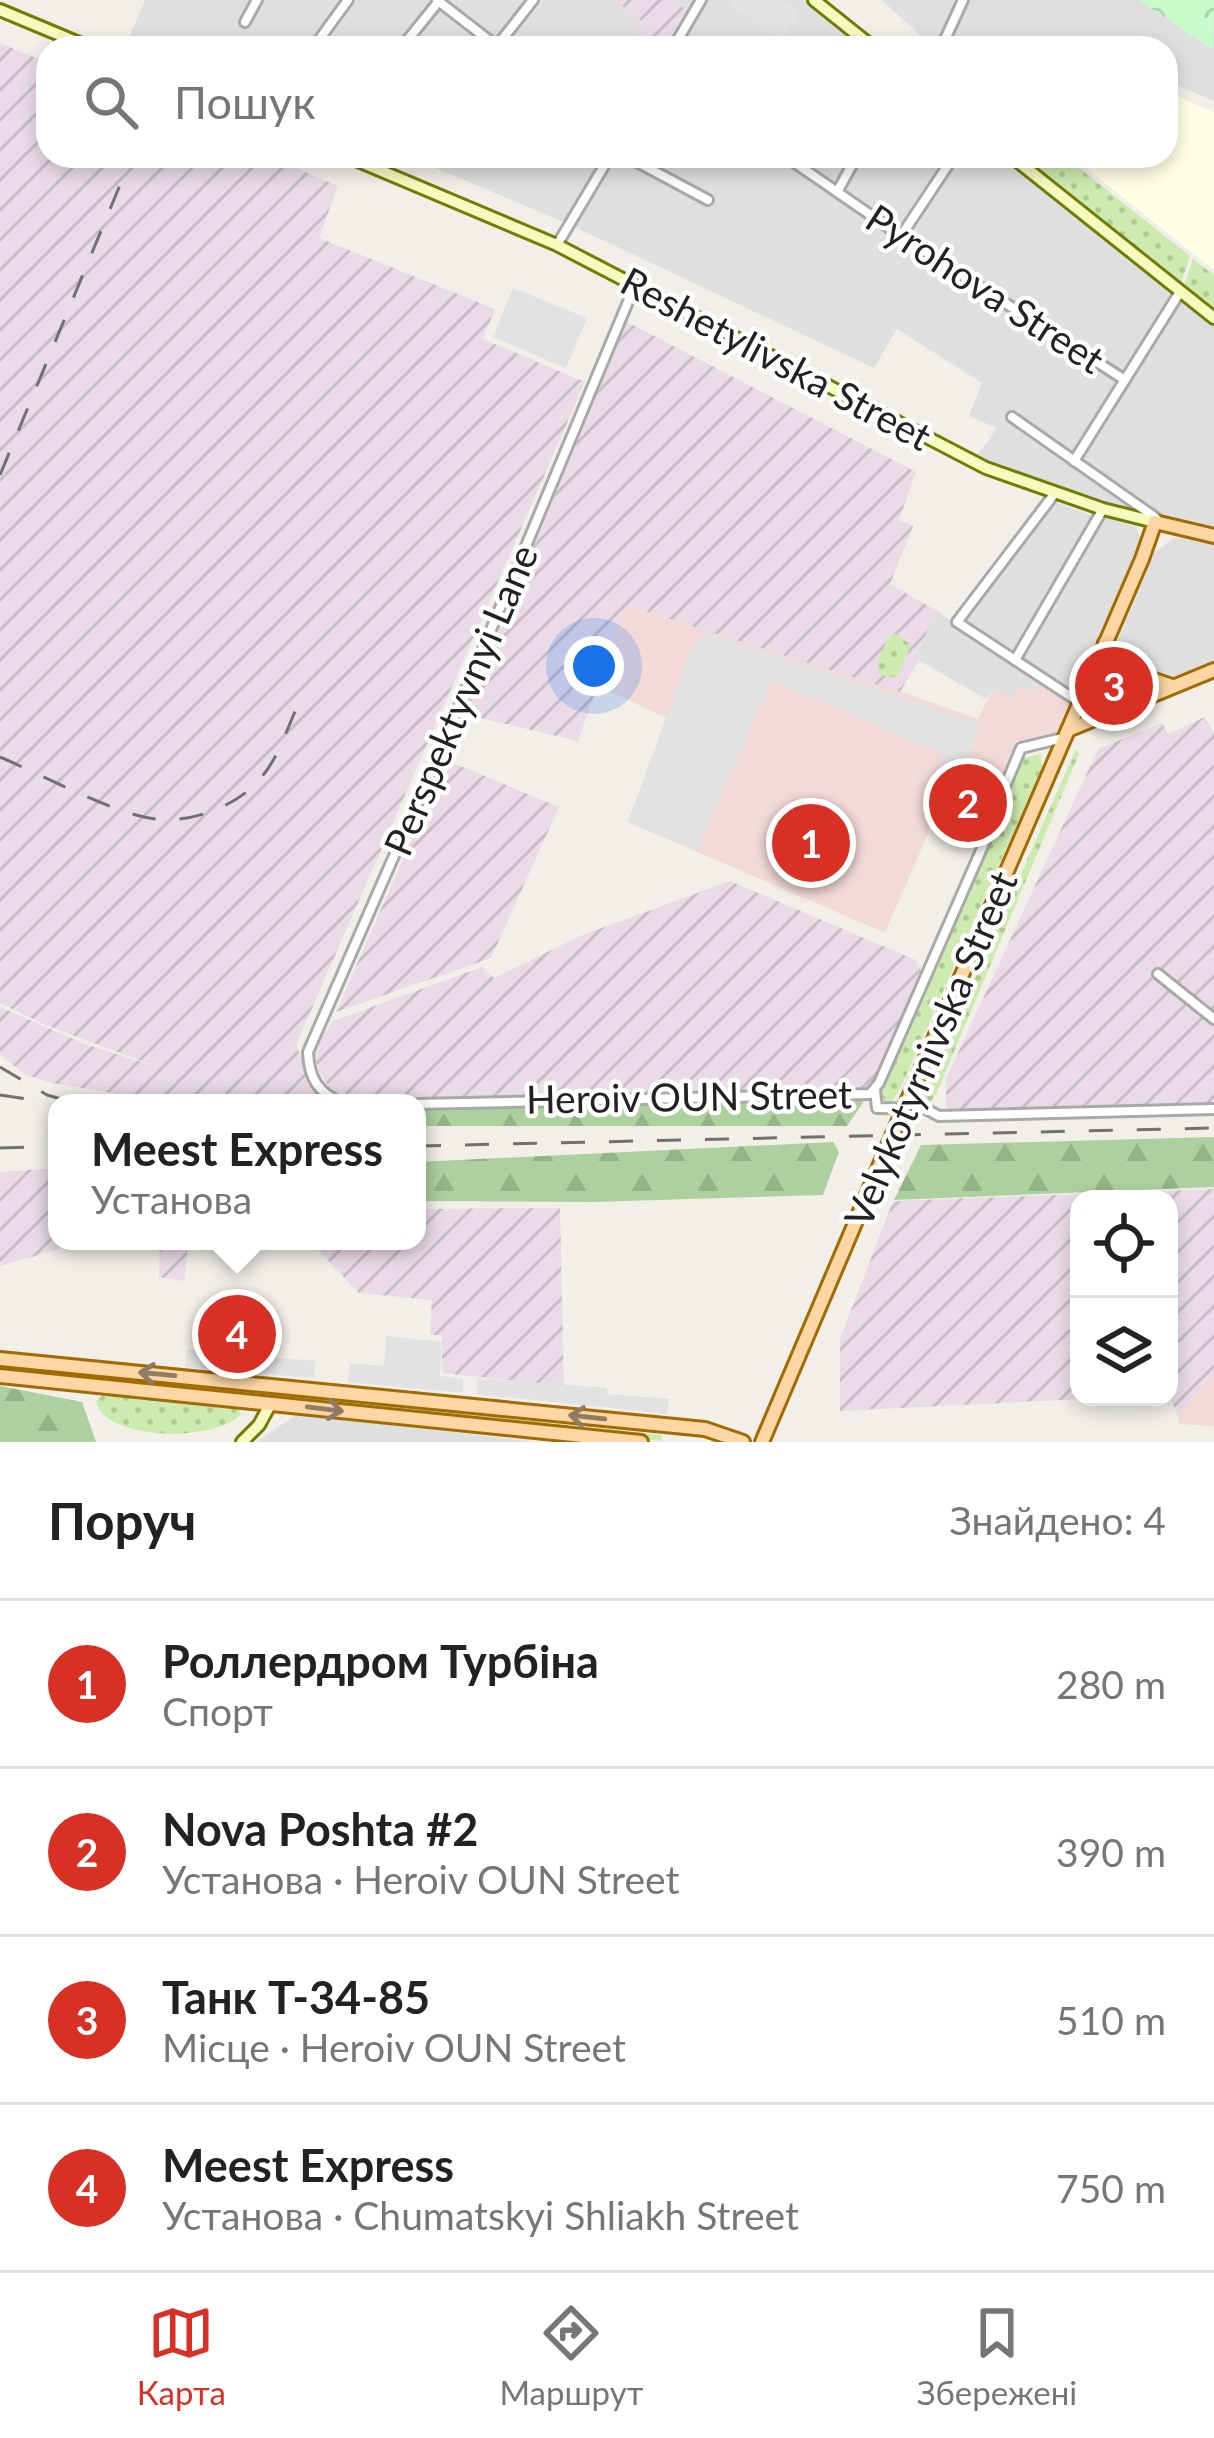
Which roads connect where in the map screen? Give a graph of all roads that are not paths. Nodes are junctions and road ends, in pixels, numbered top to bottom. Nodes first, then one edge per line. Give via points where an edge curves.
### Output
1 (257, 0) edge
2 (348, 0) edge
3 (438, 0) edge
4 (533, 0) edge
5 (682, 0) edge
6 (701, 0) edge
7 (814, 0) edge
8 (963, 0) edge
9 (0, 10) edge
10 (695, 10) junction
11 (244, 22) dead end
12 (62, 36) edge
13 (322, 36) edge
14 (410, 36) edge
15 (483, 36) edge
16 (505, 36) edge
17 (680, 36) edge
18 (859, 36) edge
19 (946, 36) edge
20 (374, 168) edge
21 (603, 168) edge
22 (648, 168) edge
23 (802, 168) edge
24 (850, 168) edge
25 (946, 168) edge
26 (1026, 168) edge
27 (837, 192) junction
28 (708, 200) dead end
29 (901, 236) junction
30 (557, 245) junction
31 (634, 285) junction
32 (1180, 292) junction
33 (1214, 318) edge
34 (1125, 380) junction
35 (1012, 417) dead end
36 (1074, 461) junction
37 (1055, 493) junction
38 (1103, 509) junction
39 (1155, 522) junction
40 (1214, 536) edge
41 (1105, 643) junction
42 (1015, 660) junction
43 (1214, 670) edge
44 (1173, 686) junction
45 (1079, 702) junction
46 (1066, 734) junction
47 (1158, 974) dead end
48 (1214, 1019) edge
49 (875, 1090) junction
50 (322, 1094) edge
51 (426, 1104) edge
52 (1214, 1109) edge
53 (0, 1359) edge
54 (111, 1369) junction
55 (0, 1376) edge
56 (274, 1385) junction
57 (109, 1387) junction
58 (271, 1403) junction
59 (676, 1426) junction
60 (242, 1442) edge
61 (641, 1442) edge
62 (675, 1442) edge
63 (743, 1442) edge
64 (761, 1442) edge

1 - 11 street
2 - 13 street
3 - 14 street
3 - 15 street
4 - 16 street
5 - 10 street
6 - 10 street
7 - 18 street
8 - 19 street
9 - 12 street
10 - 17 street
20 - 30 street, Reshetylivska Street
21 - 30 street
22 - 28 street
23 - 27 street, Pyrohova Street
24 - 27 street
25 - 29 street
26 - 32 street
27 - 29 street, Pyrohova Street
29 - 34 street, Pyrohova Street
30 - 31 street, Reshetylivska Street
31 - 37 street, Reshetylivska Street via 953,452
31 - 50 street, Perspektyvnyi Lane via 308,1052
32 - 33 street
32 - 34 street
34 - 36 street
35 - 36 street
36 - 39 street
37 - 38 street, Reshetylivska Street
37 - 42 street via 957,622
38 - 39 street, Reshetylivska Street
38 - 42 street
39 - 40 main road, Reshetylivska Street
39 - 41 main road, Velykotyrnivska Street
41 - 44 main road via 1136,674
41 - 45 main road, Velykotyrnivska Street
42 - 45 street
43 - 44 main road
44 - 46 main road
45 - 46 main road, Velykotyrnivska Street
46 - 49 street, Heroiv OUN Street via 1022,748
46 - 64 main road, Velykotyrnivska Street, bridge
47 - 48 street
49 - 51 street, Heroiv OUN Street
49 - 52 street via 877,1108 939,1116
53 - 54 main road
56 -> 54 main road
54 - 57 main road
55 - 57 main road
56 - 58 main road
59 -> 56 main road
57 - 58 main road
58 - 60 street
58 -> 61 main road
59 - 62 main road
59 - 63 main road

